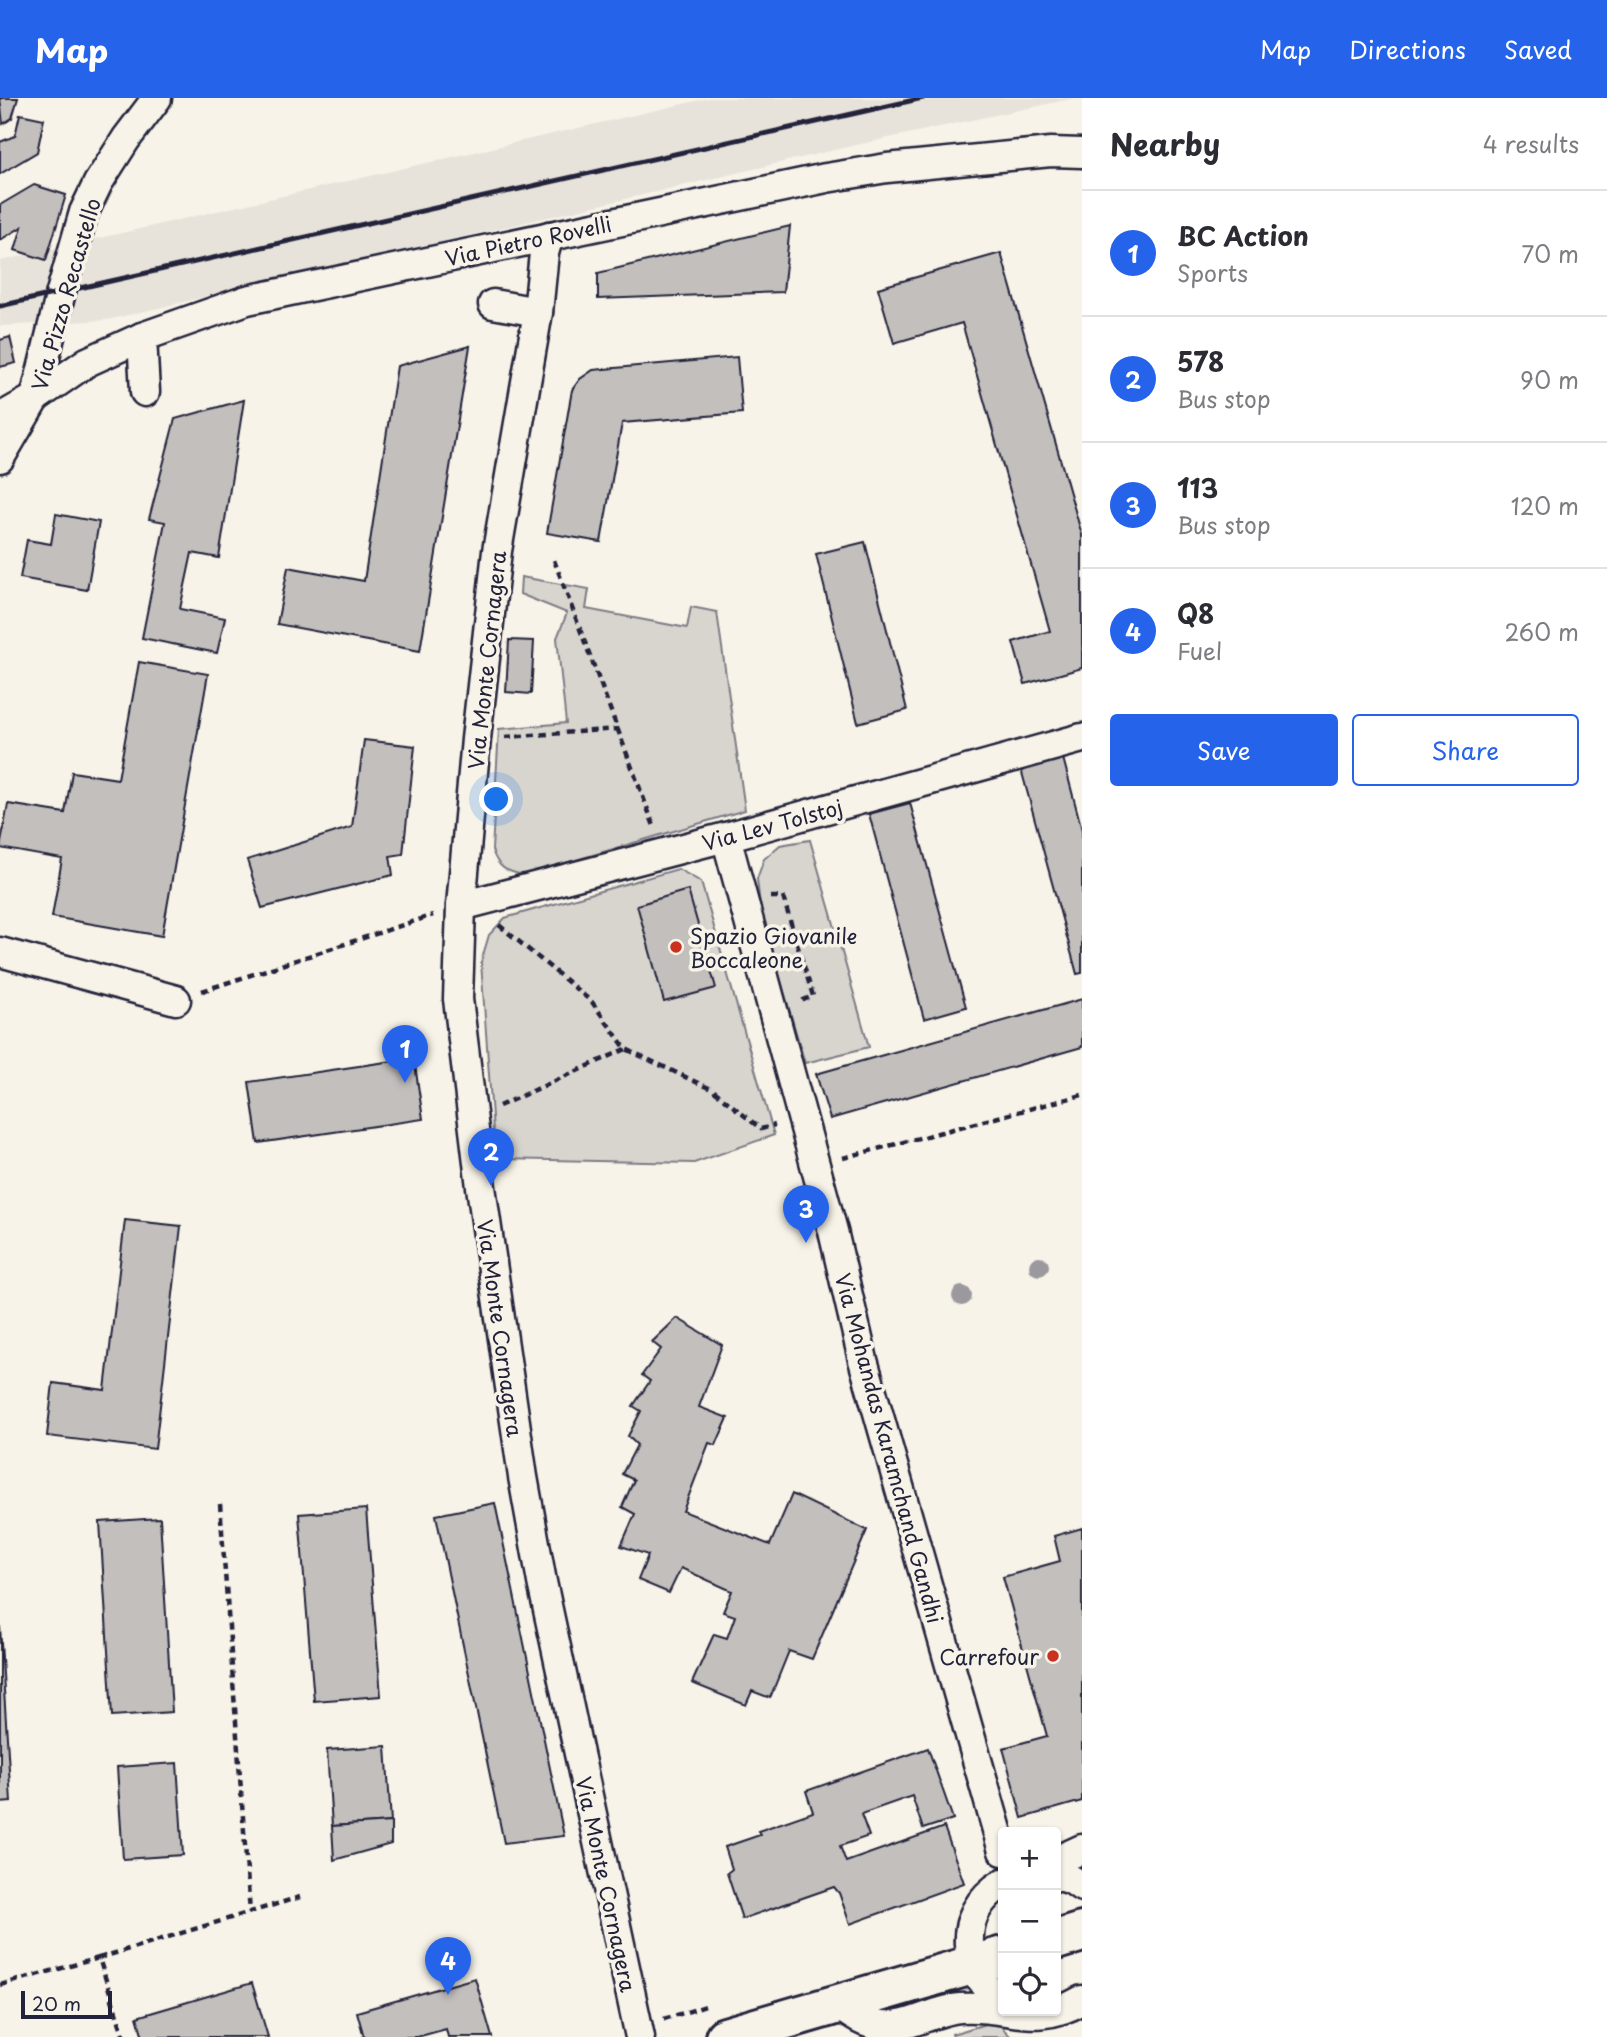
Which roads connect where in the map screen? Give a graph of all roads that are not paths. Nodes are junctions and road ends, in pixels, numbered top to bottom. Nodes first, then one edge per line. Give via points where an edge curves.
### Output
1 (157, 98) edge
2 (1082, 153) edge
3 (549, 236) junction
4 (493, 304) dead end
5 (538, 312) junction
6 (142, 337) junction
7 (145, 393) dead end
8 (35, 398) junction
9 (0, 418) edge
10 (0, 458) edge
11 (1082, 738) edge
12 (726, 837) junction
13 (461, 906) junction
14 (0, 952) edge
15 (176, 1000) road end
16 (998, 1833) edge
17 (1082, 1849) edge
18 (1061, 1859) edge
19 (1061, 1877) edge
20 (1082, 1887) edge
21 (998, 1888) edge
22 (1082, 1933) edge
23 (1061, 1939) edge
24 (988, 1961) edge
25 (998, 1997) edge
26 (1082, 2000) edge
27 (838, 2005) junction
28 (998, 2009) edge
29 (1061, 2010) edge
30 (640, 2037) edge
31 (725, 2037) edge

1 - 8 street, Via Pizzo Recastello via 98,183 85,212
2 - 3 street, Via Pietro Rovelli via 887,168
3 - 5 street, Via Monte Cornagera
3 - 6 street, Via Pietro Rovelli via 247,300
4 - 5 street
5 - 13 street, Via Monte Cornagera via 497,551
6 - 7 street
6 - 8 street, Via Pietro Rovelli via 87,362
8 - 9 street, Via Pietro Rovelli
8 - 10 street, Via Pizzo Recastello
11 - 12 street, Via Lev Tolstoj
12 - 13 street, Via Lev Tolstoj
12 - 16 street, Via Mohandas Karamchand Gandhi via 833,1231 863,1360
13 - 30 street, Via Monte Cornagera via 458,999 508,1385 541,1581
14 - 15 street
17 - 18 street
19 - 20 street
21 - 24 street via 984,1900 970,1930 969,1947
22 - 23 main road
24 - 25 street via 984,1987
24 - 27 main road
26 - 29 street
27 - 28 street via 863,2022 884,2026 960,2008
27 - 31 main road

